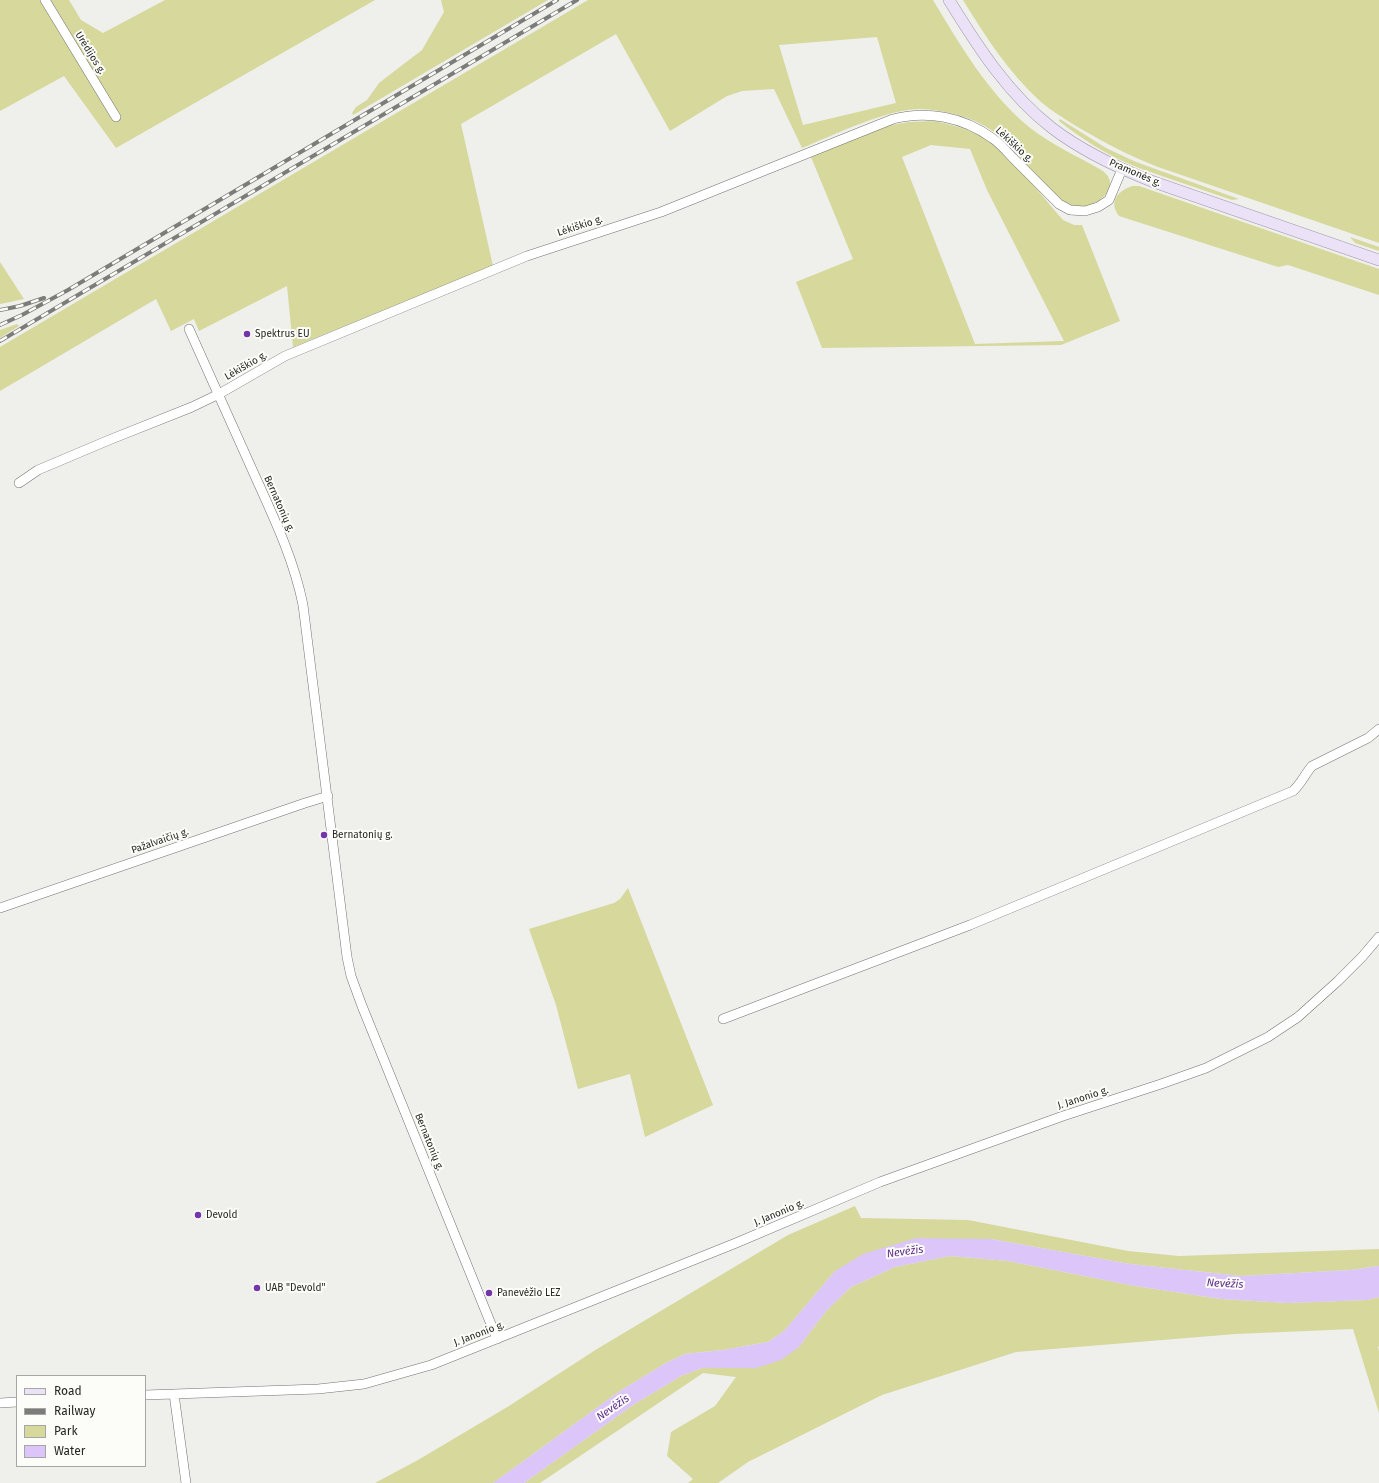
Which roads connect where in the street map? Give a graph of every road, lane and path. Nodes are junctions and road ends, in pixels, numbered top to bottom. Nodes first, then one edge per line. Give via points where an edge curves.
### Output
1 (44, 0) edge
2 (949, 0) edge
3 (116, 117) dead end
4 (1122, 169) junction
5 (1379, 260) edge
6 (189, 329) dead end
7 (219, 394) junction
8 (19, 483) dead end
9 (1379, 729) edge
10 (328, 796) junction
11 (0, 908) edge
12 (1379, 937) edge
13 (723, 1019) dead end
14 (497, 1339) junction
15 (174, 1394) junction
16 (146, 1395) edge
17 (16, 1402) edge
18 (0, 1403) edge
19 (186, 1483) edge

1 - 3 street, Urėdijos g.
2 - 4 main road, Pramonės g. via 1000,77 1024,102 1051,128 1068,140
4 - 5 main road, Pramonės g.
4 - 7 street, Lėkiškio g. via 1109,200 1085,211 1070,210 1059,204 994,139 980,130 953,119 908,115 661,212 527,256 285,356
6 - 7 street, Bernatonių g.
7 - 8 street, Lėkiškio g. via 192,408 38,470
7 - 10 street, Bernatonių g. via 291,559 298,582
9 - 13 street via 1368,738 1312,766 1293,791 964,928
10 - 11 street, Pažalvaičių g.
10 - 14 street, Bernatonių g. via 351,976
12 - 14 street, J. Janonio g. via 1338,981 1298,1016 1268,1037 1206,1068 880,1182
14 - 15 street, J. Janonio g. via 432,1364 364,1384 318,1389
15 - 16 street, J. Janonio g.
15 - 19 street
17 - 18 street

